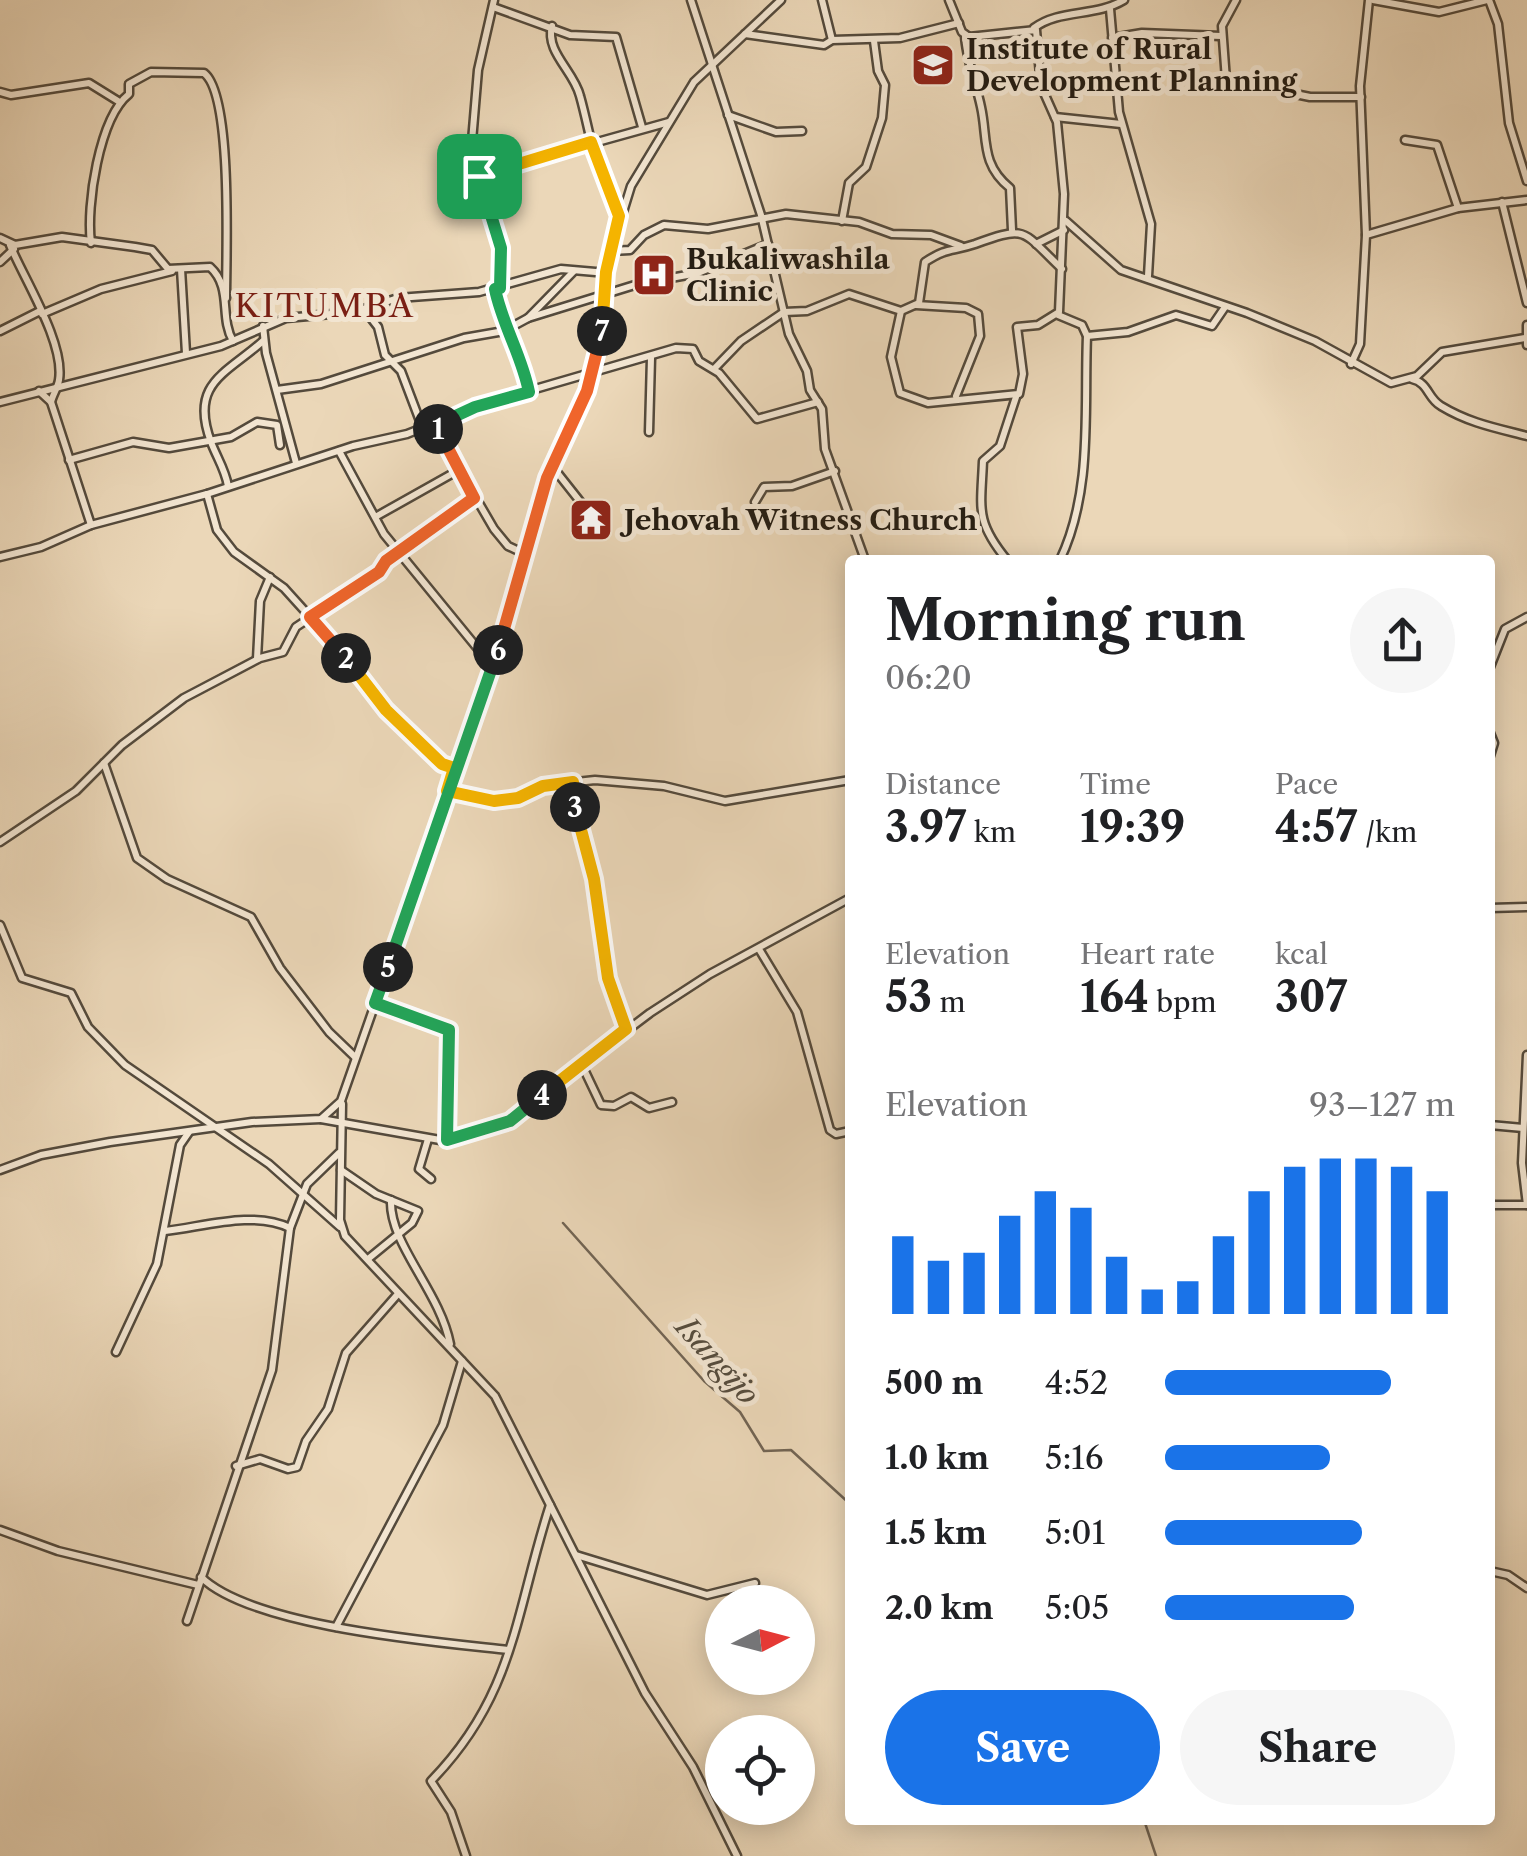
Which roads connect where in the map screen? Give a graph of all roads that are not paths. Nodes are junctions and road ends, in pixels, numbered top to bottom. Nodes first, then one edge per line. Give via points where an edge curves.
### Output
1 (692, 0) edge
2 (781, 0) edge
3 (822, 0) edge
4 (950, 0) edge
5 (1124, 0) edge
6 (1236, 0) edge
7 (1371, 0) edge
8 (1488, 0) edge
9 (493, 3) edge
10 (1110, 9) junction
11 (959, 23) junction
12 (552, 26) junction
13 (1034, 28) junction
14 (745, 34) junction
15 (965, 35) junction
16 (1222, 36) junction
17 (1112, 38) junction
18 (832, 40) junction
19 (874, 40) junction
20 (712, 64) junction
21 (0, 92) edge
22 (1360, 97) junction
23 (119, 101) junction
24 (728, 115) junction
25 (1054, 116) junction
26 (670, 122) junction
27 (1122, 124) junction
28 (642, 127) junction
29 (802, 132) dead end
30 (1405, 140) dead end
31 (591, 142) junction
32 (479, 176) junction
33 (1527, 181) edge
34 (1527, 200) edge
35 (1502, 202) junction
36 (1458, 208) junction
37 (619, 216) junction
38 (761, 216) junction
39 (842, 221) junction
40 (1066, 225) junction
41 (1012, 230) junction
42 (1366, 235) junction
43 (0, 238) edge
44 (91, 243) junction
45 (768, 244) junction
46 (1036, 244) junction
47 (961, 246) junction
48 (13, 247) junction
49 (610, 251) junction
50 (0, 262) edge
51 (177, 270) junction
52 (1063, 270) junction
53 (574, 271) junction
54 (606, 272) junction
55 (1148, 276) junction
56 (498, 288) junction
57 (604, 296) junction
58 (226, 298) junction
59 (1527, 303) edge
60 (916, 304) junction
61 (1225, 307) junction
62 (364, 309) junction
63 (901, 311) junction
64 (41, 312) junction
65 (784, 312) junction
66 (1058, 316) junction
67 (528, 318) junction
68 (1527, 325) edge
69 (263, 326) junction
70 (510, 328) junction
71 (0, 331) edge
72 (1087, 336) junction
73 (233, 341) junction
74 (263, 341) junction
75 (1526, 342) edge
76 (186, 353) junction
77 (248, 354) junction
78 (651, 358) junction
79 (392, 361) junction
80 (1351, 364) junction
81 (714, 369) junction
82 (591, 374) junction
83 (272, 375) junction
84 (1410, 379) junction
85 (59, 385) junction
86 (276, 390) junction
87 (530, 390) junction
88 (40, 391) junction
89 (955, 397) junction
90 (1016, 398) junction
91 (0, 402) edge
92 (50, 402) junction
93 (818, 402) junction
94 (434, 426) junction
95 (423, 429) junction
96 (650, 432) dead end
97 (1527, 436) edge
98 (211, 442) junction
99 (280, 445) dead end
100 (339, 451) junction
101 (70, 460) junction
102 (296, 462) junction
103 (552, 466) junction
104 (457, 471) junction
105 (835, 471) junction
106 (228, 486) junction
107 (207, 494) junction
108 (474, 498) junction
109 (756, 502) dead end
110 (586, 509) dead end
111 (376, 516) junction
112 (91, 525) junction
113 (400, 554) junction
114 (524, 554) junction
115 (863, 555) edge
116 (1003, 555) edge
117 (1062, 555) edge
118 (0, 557) edge
119 (270, 577) junction
120 (310, 617) junction
121 (1527, 617) edge
122 (1495, 655) edge
123 (257, 660) junction
124 (492, 666) junction
125 (104, 762) junction
126 (454, 768) junction
127 (845, 781) edge
128 (573, 782) junction
129 (447, 791) junction
130 (0, 842) edge
131 (845, 901) edge
132 (1527, 907) edge
133 (1495, 908) edge
134 (0, 925) edge
135 (759, 949) junction
136 (375, 1003) junction
137 (626, 1029) junction
138 (1527, 1055) edge
139 (356, 1057) junction
140 (582, 1064) junction
141 (343, 1097) junction
142 (672, 1102) dead end
143 (321, 1119) junction
144 (340, 1124) junction
145 (1495, 1125) edge
146 (1523, 1128) junction
147 (216, 1129) junction
148 (190, 1131) junction
149 (845, 1131) edge
150 (1527, 1139) edge
151 (428, 1140) junction
152 (447, 1140) junction
153 (1522, 1147) junction
154 (340, 1152) junction
155 (340, 1169) junction
156 (0, 1170) edge
157 (431, 1179) dead end
158 (302, 1196) junction
159 (390, 1200) junction
160 (1495, 1205) edge
161 (1527, 1205) edge
162 (341, 1211) junction
163 (326, 1216) junction
164 (340, 1227) junction
165 (290, 1228) junction
166 (164, 1231) junction
167 (396, 1237) junction
168 (368, 1260) junction
169 (396, 1296) junction
170 (451, 1346) junction
171 (116, 1352) dead end
172 (462, 1360) junction
173 (236, 1466) junction
174 (550, 1504) junction
175 (0, 1530) edge
176 (574, 1555) junction
177 (1495, 1572) edge
178 (199, 1581) junction
179 (755, 1583) dead end
180 (1527, 1588) edge
181 (187, 1621) dead end
182 (336, 1627) junction
183 (508, 1650) junction
184 (466, 1856) edge
185 (737, 1856) edge

1 - 20 street
2 - 14 street
3 - 18 street
4 - 11 street
5 - 10 street
6 - 16 street via 1222,20
7 - 8 street via 1439,12
7 - 22 street
8 - 33 street via 1498,24 1509,123
9 - 12 street
9 - 32 street via 472,124 471,161
10 - 13 street
10 - 17 street
11 - 15 street
11 - 19 street
12 - 28 street via 574,36 616,36
12 - 31 street via 550,41 580,95
13 - 15 street
13 - 25 street via 1041,86
14 - 18 street via 812,45
14 - 20 street
15 - 41 street via 981,136 996,174 1010,188
16 - 17 street
16 - 22 street via 1226,80 1310,97
17 - 27 street
18 - 19 street
19 - 39 street via 885,82 882,118 866,167 849,183
20 - 24 street
20 - 26 street
21 - 23 street via 89,83
22 - 42 street
23 - 44 street via 91,187
23 - 58 street via 134,80 152,72 204,73 212,80 227,163
24 - 29 street via 776,132
24 - 38 street
25 - 27 street
25 - 40 street
26 - 28 street
26 - 37 street
27 - 55 street via 1151,224
28 - 31 street
30 - 36 street via 1437,145
31 - 32 street
31 - 37 street
32 - 56 street via 501,248
34 - 35 street
35 - 36 street
35 - 59 street
36 - 42 street
37 - 49 street
38 - 39 street
38 - 45 street
38 - 49 street via 708,229 664,225 627,251
39 - 47 street
40 - 46 street
40 - 52 street
40 - 55 street via 1121,270
41 - 46 street
41 - 47 street
42 - 80 street via 1360,344
43 - 48 street
44 - 48 street via 62,237
44 - 51 street via 152,250 161,266
45 - 57 street via 698,273
45 - 65 street
46 - 52 street
47 - 60 street via 925,262
48 - 50 street
48 - 64 street
49 - 54 street
51 - 58 street via 213,268
51 - 64 street
51 - 76 street
52 - 66 street
53 - 54 street
53 - 56 street
53 - 67 street
54 - 57 street
55 - 61 street
56 - 62 street via 391,299
56 - 70 street via 499,310
57 - 67 street
57 - 82 street
58 - 73 street
60 - 63 street
60 - 89 street via 978,314 980,336
61 - 72 street via 1213,326 1176,315 1128,332
61 - 80 street via 1315,342
62 - 69 street
62 - 79 street
63 - 65 street via 847,294
63 - 89 street via 892,348 898,390 928,403
64 - 71 street
64 - 85 street
65 - 81 street
65 - 93 street
66 - 72 street via 1082,325
66 - 90 street via 1017,328 1022,374
67 - 70 street
68 - 75 street
69 - 73 street
69 - 74 street
70 - 79 street
70 - 87 street
72 - 117 street via 1084,468
73 - 76 street
73 - 77 street
74 - 77 street
74 - 83 street
75 - 84 street via 1442,352
76 - 85 street
77 - 83 street
77 - 98 street via 223,370 205,396
78 - 81 street via 691,347
78 - 82 street
78 - 96 street
79 - 86 street via 321,384
79 - 95 street
80 - 84 street via 1391,383
81 - 93 street via 757,420
82 - 87 street
82 - 103 street
83 - 86 street
84 - 97 street via 1465,419
85 - 88 street
85 - 92 street
86 - 102 street
87 - 94 street
88 - 91 street
88 - 92 street
89 - 90 street
90 - 116 street via 1000,446 982,467 980,510 986,535
92 - 101 street
93 - 105 street
94 - 95 street
94 - 104 street
95 - 100 street
98 - 99 street via 268,421 277,425
98 - 101 street via 169,448 133,442
98 - 106 street
100 - 102 street
100 - 111 street
101 - 112 street
102 - 106 street
103 - 110 street
103 - 114 street
104 - 108 street
104 - 111 street
105 - 109 street via 792,486 764,487
105 - 115 street
106 - 107 street
107 - 112 street
107 - 119 street via 220,534 242,560
108 - 113 street
108 - 114 street via 502,540
111 - 113 street
112 - 118 street
113 - 120 street
113 - 124 street
114 - 124 street
119 - 120 street
119 - 123 street via 260,602
120 - 123 street via 292,632 283,652
120 - 126 street via 386,710
121 - 122 street via 1506,629
123 - 125 street via 184,698
124 - 126 street
125 - 130 street via 76,791
125 - 139 street via 136,858 250,916 280,968
126 - 129 street
127 - 128 street via 725,801 657,784
128 - 129 street via 494,801
128 - 137 street via 607,973
129 - 136 street
131 - 135 street
132 - 133 street
134 - 147 street via 19,975 71,993 88,1027 116,1057
135 - 137 street
135 - 149 street via 798,1013 830,1130
136 - 139 street
136 - 152 street via 448,1028
137 - 140 street
138 - 146 street
139 - 141 street
140 - 142 street via 601,1105 631,1097 649,1108
140 - 152 street via 510,1121
141 - 143 street
141 - 144 street
143 - 144 street
143 - 147 street
144 - 151 street
144 - 154 street
145 - 146 street
146 - 153 street
147 - 148 street
147 - 158 street
148 - 156 street via 57,1151
148 - 166 street via 180,1145
150 - 153 street
151 - 152 street
151 - 157 street via 419,1169
153 - 161 street
154 - 155 street
154 - 158 street
155 - 159 street
155 - 162 street
158 - 163 street
158 - 165 street
159 - 167 street
159 - 167 street via 418,1211
160 - 161 street
162 - 163 street
162 - 164 street
163 - 164 street
164 - 168 street
165 - 166 street via 248,1221
165 - 173 street via 272,1370
166 - 171 street via 151,1280
167 - 168 street
167 - 170 street via 431,1289
168 - 169 street
169 - 170 street
169 - 173 street via 346,1352 328,1409 297,1467 260,1458
170 - 172 street
172 - 174 street via 496,1396
172 - 182 street via 443,1426
173 - 178 street
174 - 176 street
174 - 183 street
175 - 178 street via 58,1551
176 - 179 street via 706,1595
176 - 185 street
177 - 180 street
178 - 181 street
178 - 182 street
182 - 183 street via 420,1644
183 - 184 street via 491,1704 464,1747 432,1780

